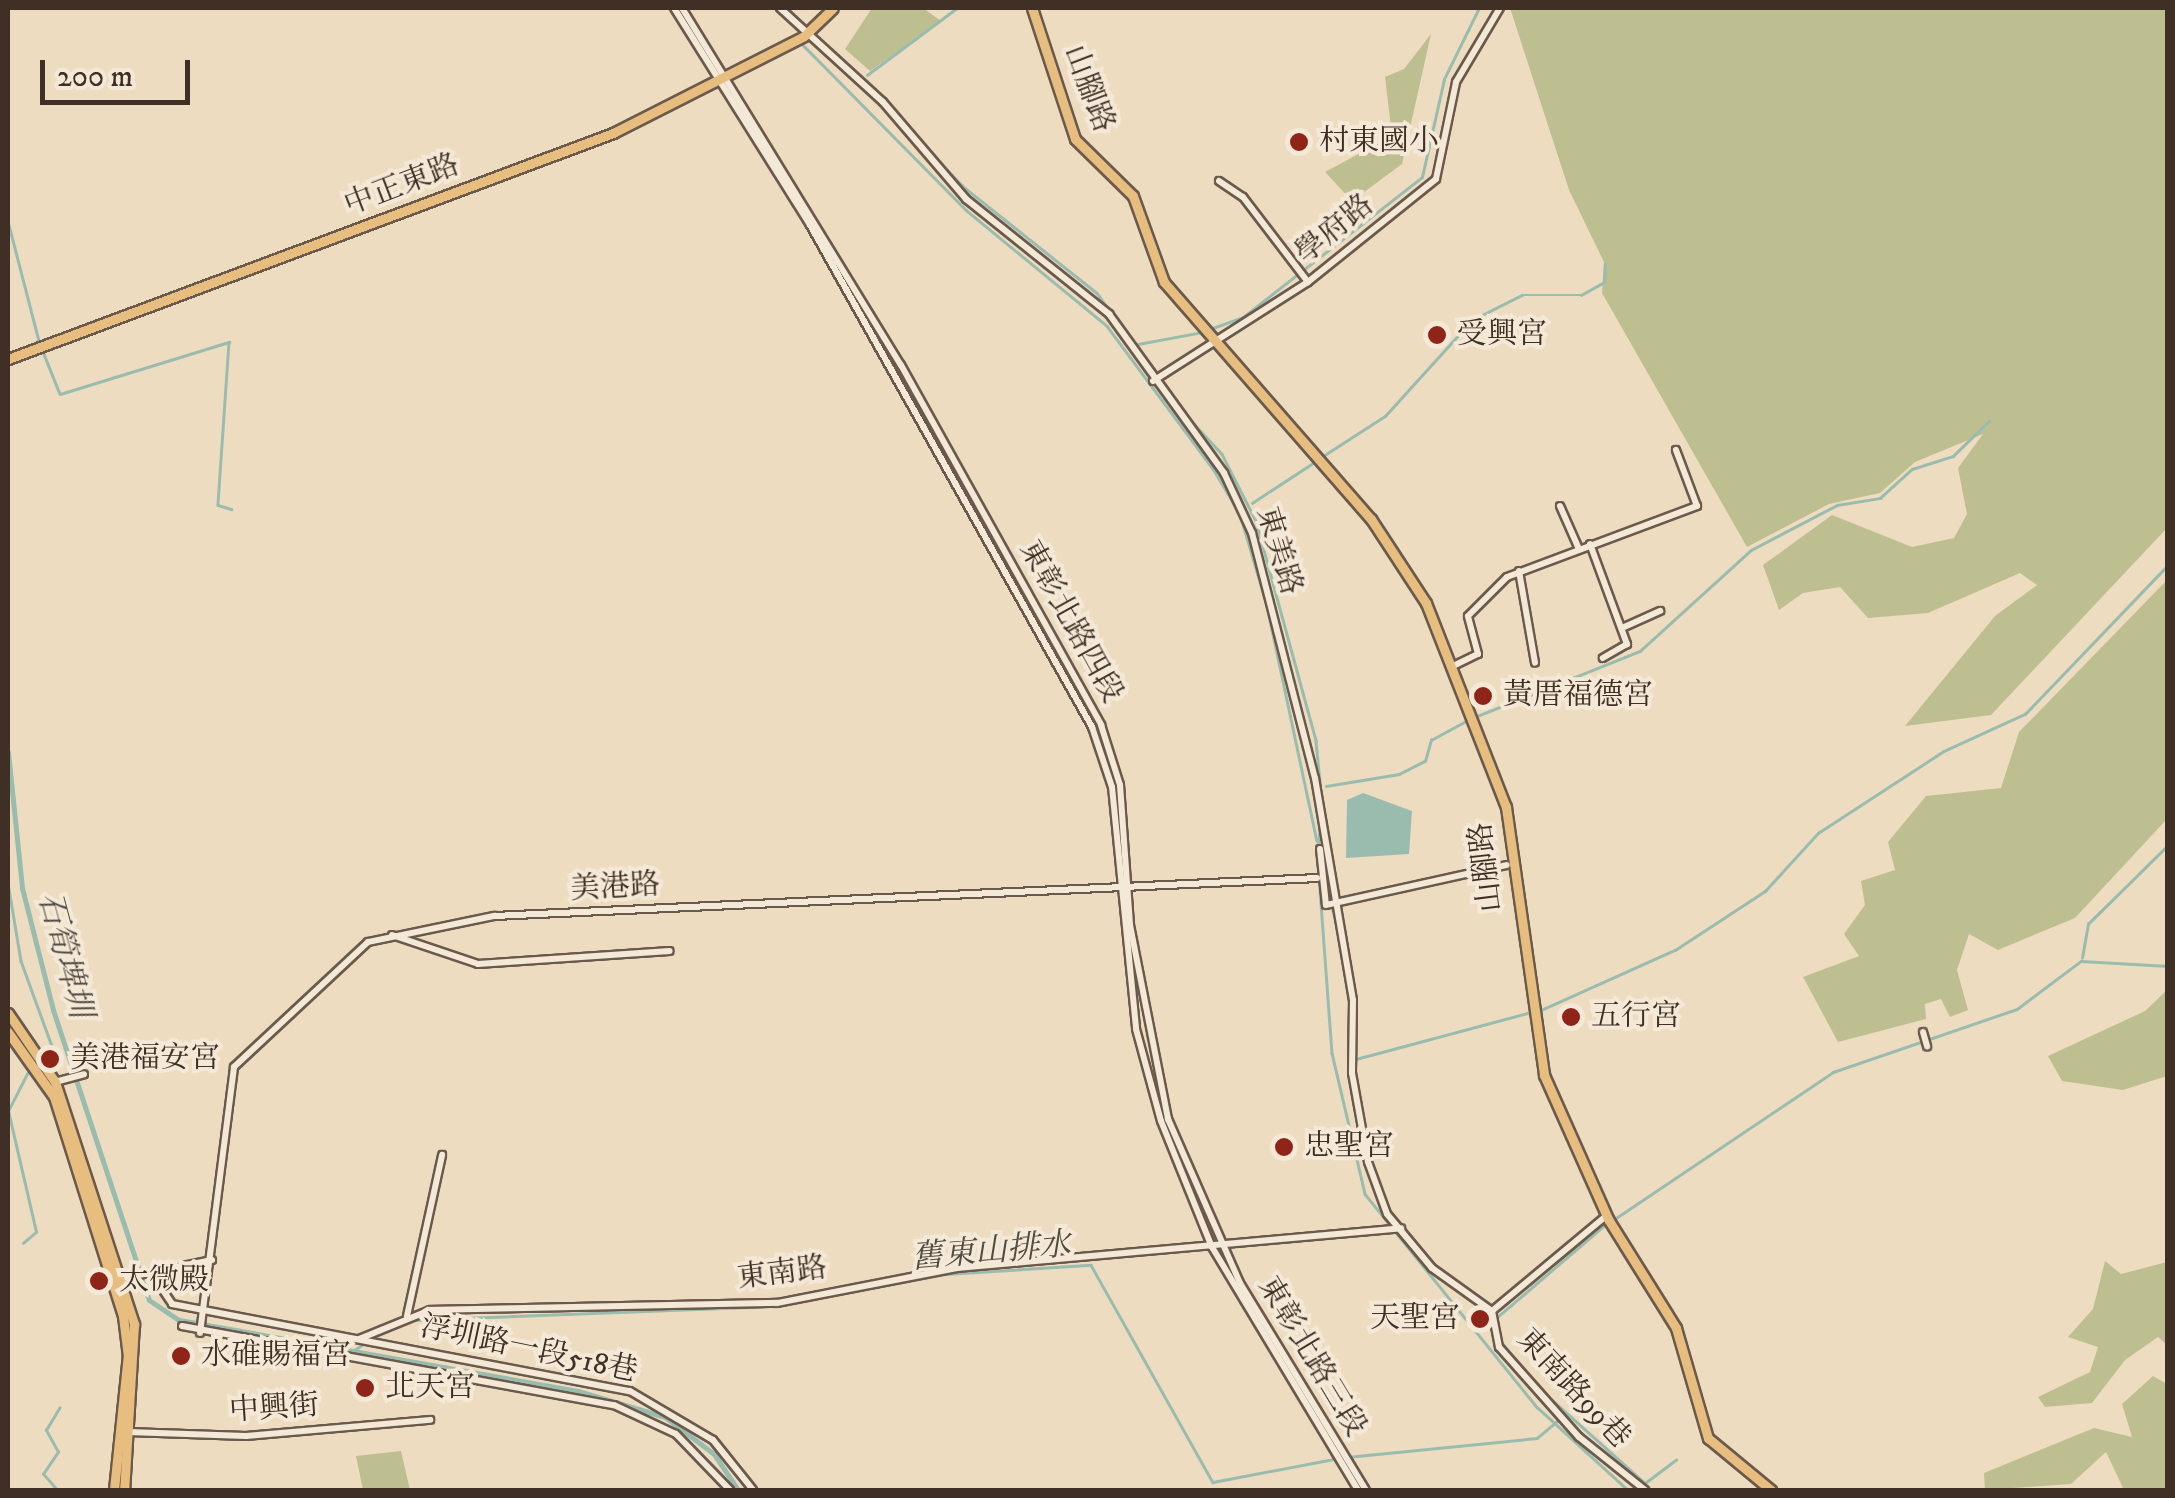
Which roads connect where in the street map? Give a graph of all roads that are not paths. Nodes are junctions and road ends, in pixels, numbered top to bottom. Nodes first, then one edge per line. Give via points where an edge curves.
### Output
1 (674, 8) edge
2 (682, 8) edge
3 (780, 8) edge
4 (832, 8) edge
5 (1032, 8) edge
6 (1510, 8) edge
7 (1498, 10) edge
8 (804, 36) junction
9 (726, 77) junction
10 (1219, 181) dead end
11 (1308, 282) junction
12 (1215, 338) junction
13 (8, 359) edge
14 (1153, 381) junction
15 (1676, 450) dead end
16 (1560, 506) dead end
17 (1590, 544) junction
18 (1579, 549) junction
19 (1519, 571) junction
20 (1660, 611) dead end
21 (1622, 628) junction
22 (1603, 658) dead end
23 (1536, 662) dead end
24 (1451, 667) junction
25 (1320, 838) junction
26 (1507, 864) junction
27 (1314, 878) junction
28 (1123, 884) junction
29 (1334, 904) junction
30 (392, 935) junction
31 (670, 951) dead end
32 (8, 1012) edge
33 (8, 1032) edge
34 (1923, 1032) dead end
35 (1927, 1046) dead end
36 (84, 1074) dead end
37 (55, 1082) junction
38 (442, 1155) dead end
39 (1609, 1221) junction
40 (1402, 1228) junction
41 (1216, 1246) junction
42 (212, 1260) junction
43 (107, 1268) junction
44 (150, 1275) junction
45 (118, 1278) junction
46 (206, 1311) junction
47 (1492, 1311) junction
48 (407, 1316) junction
49 (182, 1326) dead end
50 (200, 1333) junction
51 (363, 1339) junction
52 (507, 1366) junction
53 (504, 1385) junction
54 (430, 1420) dead end
55 (126, 1431) junction
56 (1644, 1489) edge
57 (114, 1490) edge
58 (124, 1490) edge
59 (730, 1490) edge
60 (753, 1490) edge
61 (1358, 1490) edge
62 (1366, 1490) edge
63 (1772, 1490) edge

1 - 9 street
2 - 9 street
3 - 8 street, 東美路
4 - 8 main road, 中正東路
5 - 12 main road, 山腳路 via 1075,139 1133,196 1156,270
6 - 7 street
7 - 11 street, 學府路 via 1456,82 1436,178
8 - 9 main road, 中正東路
8 - 14 street, 東美路 via 883,102 966,199 1110,314
9 - 13 main road, 中正東路 via 612,132
9 - 28 street, 東彰北路四段 via 1003,555 1100,747
10 - 11 street via 1243,197
11 - 12 street, 學府路
12 - 14 street, 學府路
12 - 24 main road, 山腳路 via 1320,458 1426,603
14 - 25 street, 東美路 via 1246,517 1315,778
15 - 17 street via 1697,506
16 - 18 street
17 - 18 street
17 - 21 street
18 - 19 street
19 - 23 street
19 - 24 street via 1472,606 1478,654
20 - 21 street
21 - 22 street via 1626,646
24 - 26 main road, 山腳路 via 1506,807
25 - 27 street
25 - 29 street
26 - 29 street
26 - 39 main road, 山腳路 via 1544,1076
27 - 28 street, 美港路
27 - 29 street
28 - 30 street, 美港路 via 494,916
28 - 41 street, 東彰北路四段 via 1147,1076
29 - 40 street via 1368,1162
30 - 31 street via 478,964
30 - 42 street, 美港路 via 353,950 234,1067
32 - 37 main road
33 - 43 main road via 54,1097
34 - 35 street
36 - 37 street
37 - 45 main road
38 - 48 street via 437,1213
39 - 47 street
39 - 63 main road, 山腳路 via 1678,1332 1708,1438
40 - 41 street, 東南路
40 - 47 street via 1454,1288
41 - 48 street, 東南路 via 1080,1256 778,1302
41 - 61 street, 東彰北路三段
41 - 62 street, 東彰北路三段
42 - 44 street
42 - 46 street, 美港路
43 - 45 street
43 - 55 main road via 128,1354
44 - 45 street
44 - 46 street, 浮圳路一段518巷 via 172,1304
45 - 55 main road via 134,1324
46 - 50 street, 美港路
46 - 51 street, 浮圳路一段518巷
47 - 56 street, 東南路99巷 via 1498,1347 1579,1436
48 - 51 street
49 - 50 street
50 - 53 street
51 - 52 street, 浮圳路一段518巷
52 - 53 street
52 - 60 street, 浮圳路一段518巷 via 654,1401 713,1440
53 - 59 street via 652,1419
54 - 55 street, 中興街 via 246,1436
55 - 57 main road
55 - 58 main road

